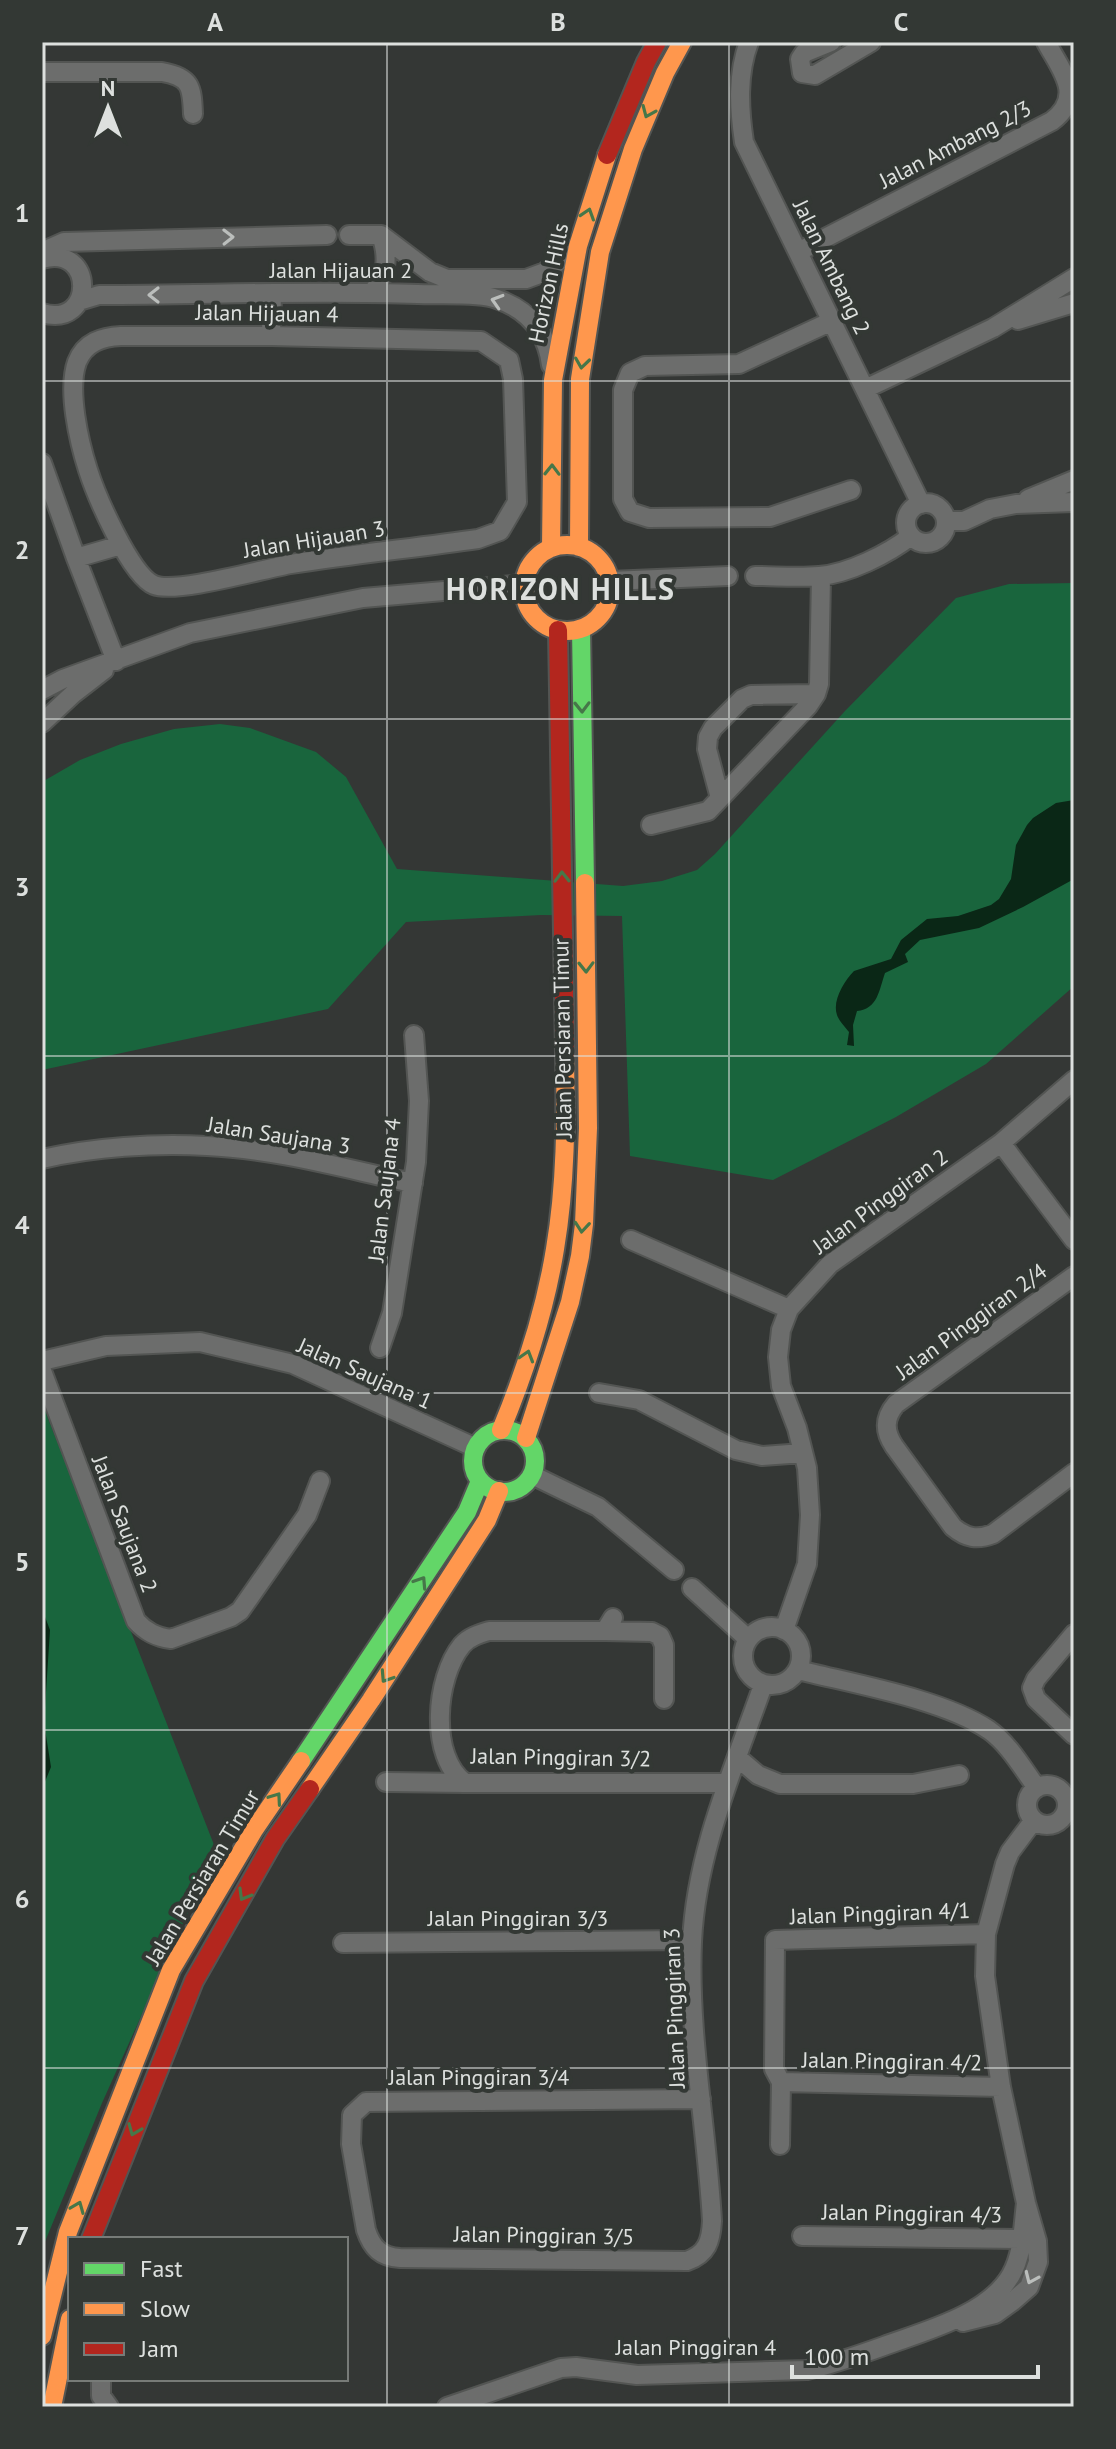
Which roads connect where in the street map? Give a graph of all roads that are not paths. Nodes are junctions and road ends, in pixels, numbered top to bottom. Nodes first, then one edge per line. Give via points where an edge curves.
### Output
1 (657, 42) edge
2 (682, 42) edge
3 (749, 42) edge
4 (831, 42) edge
5 (871, 42) edge
6 (1046, 42) edge
7 (42, 72) edge
8 (193, 114) dead end
9 (327, 235) dead end
10 (349, 235) dead end
11 (381, 235) junction
12 (578, 246) junction
13 (798, 252) junction
14 (42, 257) edge
15 (1074, 278) edge
16 (372, 293) junction
17 (272, 294) junction
18 (79, 301) junction
19 (1074, 303) edge
20 (42, 313) edge
21 (832, 321) junction
22 (993, 328) junction
23 (271, 336) junction
24 (553, 380) junction
25 (865, 389) junction
26 (42, 463) edge
27 (1074, 480) edge
28 (851, 490) dead end
29 (517, 502) joint
30 (1074, 502) edge
31 (921, 504) junction
32 (1016, 504) junction
33 (946, 521) junction
34 (911, 536) junction
35 (121, 545) junction
36 (579, 547) junction
37 (551, 548) junction
38 (76, 558) junction
39 (728, 576) dead end
40 (755, 576) dead end
41 (821, 576) junction
42 (610, 581) junction
43 (524, 584) junction
44 (581, 629) junction
45 (558, 630) junction
46 (116, 661) junction
47 (42, 690) edge
48 (816, 694) junction
49 (42, 723) edge
50 (720, 798) junction
51 (651, 825) dead end
52 (414, 1035) dead end
53 (1074, 1080) edge
54 (1001, 1143) junction
55 (42, 1159) edge
56 (413, 1183) junction
57 (631, 1240) dead end
58 (1074, 1240) edge
59 (1074, 1276) edge
60 (789, 1309) junction
61 (380, 1348) dead end
62 (42, 1361) edge
63 (42, 1371) edge
64 (599, 1393) dead end
65 (501, 1430) junction
66 (526, 1438) junction
67 (476, 1448) junction
68 (803, 1453) junction
69 (1074, 1473) edge
70 (532, 1475) junction
71 (320, 1481) dead end
72 (480, 1481) junction
73 (499, 1491) junction
74 (674, 1570) dead end
75 (692, 1588) dead end
76 (784, 1630) junction
77 (1074, 1634) edge
78 (748, 1639) junction
79 (798, 1670) junction
80 (763, 1685) junction
81 (664, 1699) dead end
82 (1074, 1735) edge
83 (738, 1758) junction
84 (959, 1775) dead end
85 (386, 1782) dead end
86 (465, 1783) junction
87 (727, 1783) junction
88 (1067, 1785) edge
89 (1037, 1788) junction
90 (1034, 1820) junction
91 (1068, 1826) edge
92 (986, 1934) junction
93 (692, 1940) junction
94 (775, 1940) joint
95 (343, 1943) dead end
96 (781, 2082) junction
97 (1001, 2087) junction
98 (701, 2099) junction
99 (780, 2145) dead end
100 (1026, 2203) junction
101 (802, 2236) dead end
102 (92, 2237) edge
103 (1022, 2239) junction
104 (709, 2244) joint
105 (375, 2249) joint
106 (944, 2324) junction
107 (68, 2329) edge
108 (42, 2336) edge
109 (101, 2381) edge
110 (52, 2407) edge
111 (109, 2407) edge
112 (447, 2407) edge

12 -> 1 street, Horizon Hills via 613,138
2 -> 36 street, Horizon Hills via 633,149 600,252 580,379
3 - 13 street, Jalan Ambang 2 via 740,97 744,142
4 - 5 street via 804,53 802,73 815,75
6 - 13 street, Jalan Ambang 2/3 via 1067,81 1070,98 1064,112
7 - 8 street via 176,74 193,92
14 -> 9 street, Jalan Hijauan 2 via 64,242
10 - 11 street, Jalan Hijauan 2
11 - 12 street, Jalan Hijauan 2 via 447,279 526,279 545,272
11 - 16 street via 386,266
12 - 24 street, Horizon Hills
13 - 21 street, Jalan Ambang 2
14 - 18 street via 74,264 83,282
15 - 22 street
16 - 17 street, Jalan Hijauan 2
24 -> 16 street, Jalan Hijauan 2 via 548,344 537,326 494,297
17 -> 18 street, Jalan Hijauan 2 via 99,295
17 - 23 street
18 - 20 street, Jalan Hijauan 2 via 64,314
19 - 22 street
21 - 25 street, Jalan Ambang 2
21 - 28 street via 739,364 645,366 630,373 623,390 623,499 630,512 649,518 770,517
22 - 25 street
23 - 29 street, Jalan Hijauan 4 via 481,341 509,360
23 - 35 street, Jalan Hijauan 4 via 102,337 88,347 75,375 76,414 88,470
37 -> 24 street, Horizon Hills
25 - 31 street, Jalan Ambang 2
26 - 38 street
27 - 32 street
29 - 35 street, Jalan Hijauan 3 via 500,531 478,539 292,564 178,587 153,585
30 - 32 street
31 - 33 street via 940,509
31 - 34 street via 907,517
32 - 33 street via 964,521
33 - 34 street via 934,542
34 - 41 street via 894,550
35 - 38 street
36 - 37 street
36 - 42 street via 600,560
37 - 43 street via 532,562
38 - 46 street
39 - 42 street
40 - 41 street
41 - 48 street
42 - 44 street via 607,605
43 - 45 street via 536,619
43 - 46 street via 363,598 190,633
44 - 45 street
44 -> 66 street, Jalan Persiaran Timur via 585,1196 580,1256 567,1310
65 -> 45 street, Jalan Persiaran Timur via 555,1251 566,1127
46 - 47 street
46 - 49 street
48 - 50 street
48 - 50 street via 751,695 713,728 707,749
50 - 51 street via 708,811
52 - 56 street, Jalan Saujana 4 via 419,1101
53 - 54 street, Jalan Pinggiran 2
54 - 58 street
54 - 60 street, Jalan Pinggiran 2 via 830,1264
55 - 56 street, Jalan Saujana 3 via 124,1147 208,1146
56 - 61 street, Jalan Saujana 4 via 392,1313
57 - 60 street
59 - 69 street, Jalan Pinggiran 2/4 via 891,1410 886,1426 888,1437 962,1535 993,1534
60 - 68 street, Jalan Pinggiran 2 via 778,1357 781,1386
62 - 67 street, Jalan Saujana 1 via 106,1346 200,1342 293,1364
63 - 71 street, Jalan Saujana 2 via 136,1621 151,1634 171,1639 240,1611 307,1515
64 - 68 street via 639,1400 736,1450
65 - 66 street
65 - 67 street
66 - 70 street, Jalan Persiaran Timur via 535,1455
67 - 72 street via 473,1465
68 - 76 street, Jalan Pinggiran 2 via 810,1515 807,1564
70 - 73 street via 518,1489
70 - 74 street via 598,1507
72 - 73 street
108 -> 72 street, Jalan Persiaran Timur via 68,2232 171,1970 254,1830 467,1512
73 -> 102 street, Jalan Persiaran Timur via 487,1520 396,1662 275,1839 194,1981
75 - 78 street
76 - 78 street via 768,1627
76 - 79 street via 800,1647
77 - 82 street via 1032,1688 1036,1699
78 - 80 street via 744,1666
79 - 80 street via 780,1685
79 - 89 street via 953,1712 991,1731
80 - 83 street, Jalan Pinggiran 3
81 - 86 street, Jalan Pinggiran 3/2 via 664,1645 652,1632 609,1625 479,1634 462,1645 439,1708 450,1770
83 - 84 street via 780,1784 913,1784
83 - 87 street, Jalan Pinggiran 3
85 - 86 street
86 - 87 street, Jalan Pinggiran 3/2
87 - 93 street, Jalan Pinggiran 3 via 703,1865
88 - 89 street
88 - 91 street
89 - 90 street via 1027,1804
90 - 91 street
90 - 92 street, Jalan Pinggiran 4 via 1010,1852
92 - 94 street, Jalan Pinggiran 4/1
92 - 97 street, Jalan Pinggiran 4 via 985,1976
93 - 95 street, Jalan Pinggiran 3/3
93 - 98 street, Jalan Pinggiran 3
94 - 96 street, Jalan Pinggiran 4/2 via 774,2069
96 - 97 street, Jalan Pinggiran 4/2
96 - 99 street
97 - 100 street, Jalan Pinggiran 4
98 - 104 street, Jalan Pinggiran 3 via 710,2182
98 - 105 street, Jalan Pinggiran 3/4 via 366,2102 352,2115 351,2144 366,2230
100 - 103 street, Jalan Pinggiran 4
100 -> 106 street, Jalan Pinggiran 4 via 1038,2262 1029,2287 995,2314
101 - 103 street, Jalan Pinggiran 4/3
103 - 106 street, Jalan Pinggiran 4 via 1002,2288 979,2307
104 - 105 street, Jalan Pinggiran 3/5 via 687,2261 389,2258
106 - 112 street, Jalan Pinggiran 4 via 807,2370 637,2375 561,2368
107 - 110 street
109 - 111 street via 101,2396

